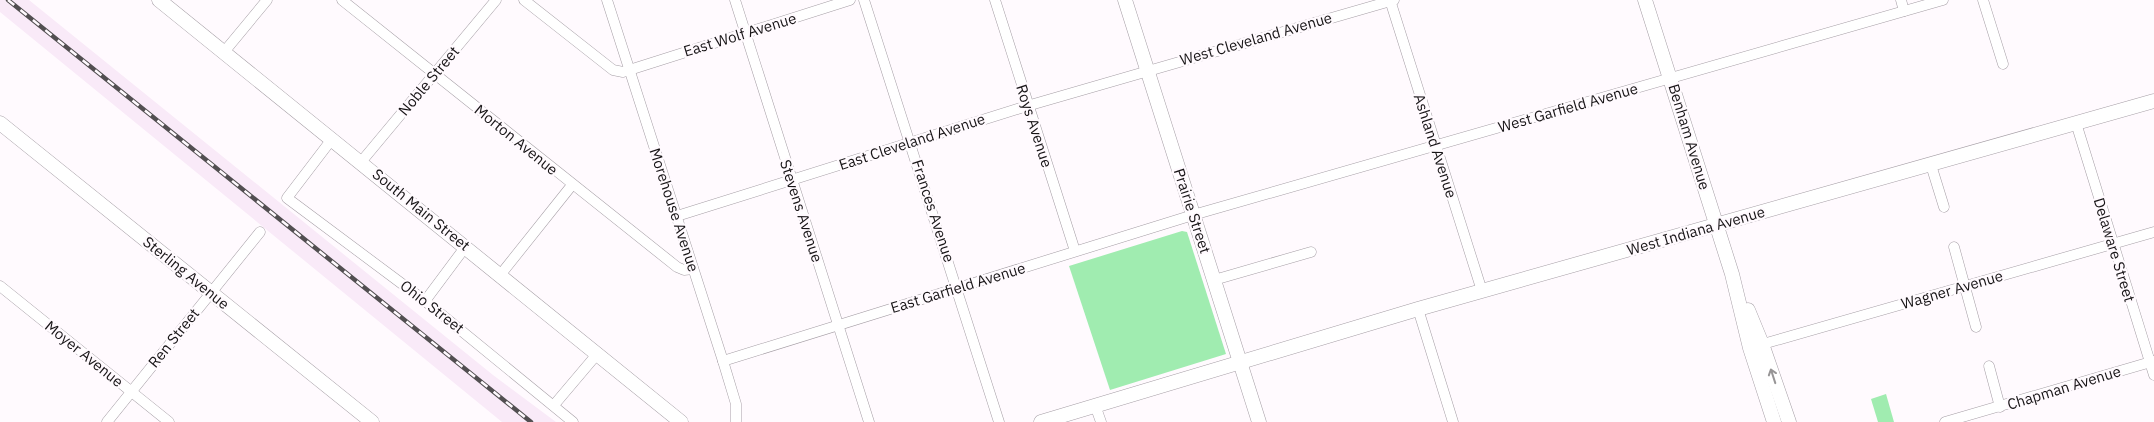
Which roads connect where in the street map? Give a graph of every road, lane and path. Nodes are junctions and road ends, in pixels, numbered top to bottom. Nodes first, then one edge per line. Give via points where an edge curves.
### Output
1 (159, 0) edge
2 (267, 0) edge
3 (342, 0) edge
4 (496, 0) edge
5 (524, 0) edge
6 (607, 0) edge
7 (735, 0) edge
8 (850, 0) edge
9 (864, 0) edge
10 (995, 0) edge
11 (1125, 0) edge
12 (1391, 0) edge
13 (1645, 0) edge
14 (1901, 0) edge
15 (1943, 0) edge
16 (1983, 0) edge
17 (1904, 10) junction
18 (745, 34) junction
19 (224, 52) junction
20 (2003, 64) dead end
21 (629, 70) junction
22 (1148, 70) junction
23 (434, 74) junction
24 (1670, 79) junction
25 (2154, 101) edge
26 (1027, 106) junction
27 (0, 123) edge
28 (2076, 123) junction
29 (332, 139) junction
30 (911, 143) junction
31 (1436, 145) junction
32 (362, 162) junction
33 (1931, 165) junction
34 (791, 180) junction
35 (572, 185) junction
36 (1944, 207) dead end
37 (1193, 215) junction
38 (677, 216) junction
39 (1716, 225) junction
40 (260, 232) dead end
41 (2154, 232) edge
42 (2112, 244) junction
43 (466, 246) junction
44 (1954, 247) dead end
45 (1075, 251) junction
46 (1311, 252) dead end
47 (693, 269) junction
48 (501, 274) junction
49 (1214, 280) junction
50 (0, 286) edge
51 (1965, 286) junction
52 (957, 287) junction
53 (1482, 291) junction
54 (210, 293) junction
55 (425, 301) junction
56 (1418, 309) junction
57 (838, 325) junction
58 (1976, 327) dead end
59 (1756, 346) junction
60 (598, 353) junction
61 (723, 361) junction
62 (1239, 361) junction
63 (2152, 362) edge
64 (1988, 366) dead end
65 (2154, 375) edge
66 (131, 392) junction
67 (554, 405) junction
68 (1095, 405) junction
69 (2000, 407) junction
70 (736, 421) edge
71 (107, 422) edge
72 (169, 422) edge
73 (372, 422) edge
74 (574, 422) edge
75 (681, 422) edge
76 (869, 422) edge
77 (999, 422) edge
78 (1041, 422) edge
79 (1100, 422) edge
80 (1258, 422) edge
81 (1453, 422) edge
82 (1774, 422) edge
83 (1789, 422) edge
84 (1944, 422) edge

1 - 19 main road, South Main Street
2 - 19 street
3 - 23 street, Morton Avenue
4 - 23 street, Noble Street
5 - 21 street via 613,70
6 - 21 street, Morehouse Avenue
7 - 18 street, Stevens Avenue
8 - 18 street, East Wolf Avenue
9 - 30 street, Frances Avenue
10 - 26 street, Roys Avenue
11 - 22 main road, Prairie Street
12 - 22 street, West Cleveland Avenue
12 - 31 street, Ashland Avenue
13 - 24 main road, Benham Avenue
14 - 17 street
15 - 17 street, West Garfield Avenue
16 - 20 street
17 - 24 street, West Garfield Avenue
18 - 21 street, East Wolf Avenue
18 - 34 street, Stevens Avenue
19 - 29 main road, South Main Street
21 - 38 street, Morehouse Avenue
22 - 26 street, East Cleveland Avenue
22 - 37 main road, Prairie Street
23 - 32 street, Noble Street
23 - 35 street, Morton Avenue
24 - 31 street, West Garfield Avenue
24 - 39 main road, Benham Avenue
25 - 28 main road, West Indiana Avenue
26 - 30 street, East Cleveland Avenue
26 - 45 street, Roys Avenue
27 - 54 main road, Sterling Avenue
28 - 33 main road, West Indiana Avenue
28 - 42 street, Delaware Street
29 - 32 main road, South Main Street
29 - 55 street, Ohio Street via 287,198
30 - 34 street, East Cleveland Avenue
30 - 52 street, Frances Avenue
31 - 37 street, West Garfield Avenue
31 - 53 street, Ashland Avenue
32 - 43 main road, South Main Street
33 - 36 street
33 - 39 main road, West Indiana Avenue
34 - 38 street, East Cleveland Avenue
34 - 57 street, Stevens Avenue
35 - 47 street, Morton Avenue via 677,267
35 - 48 street
37 - 45 street, East Garfield Avenue
37 - 49 main road, Prairie Street
38 - 47 street, Morehouse Avenue
39 - 53 main road, West Indiana Avenue
39 - 59 main road, Benham Avenue
40 - 54 street, Ren Street
41 - 42 street, Wagner Avenue
42 - 51 street, Wagner Avenue
42 - 63 street, Delaware Street
43 - 48 main road, South Main Street
43 - 55 street
44 - 51 street
45 - 52 street, East Garfield Avenue
46 - 49 street
47 - 61 street, Morehouse Avenue
48 - 60 main road, South Main Street
49 - 62 main road, Prairie Street
50 - 66 street, Moyer Avenue
51 - 58 street
51 - 59 street, Wagner Avenue
52 - 57 street, East Garfield Avenue
52 - 77 street, Frances Avenue
53 - 56 main road, West Indiana Avenue
54 - 66 street, Ren Street
54 - 73 main road, Sterling Avenue
55 - 67 street, Ohio Street
56 - 62 main road, West Indiana Avenue
56 - 81 street
57 - 61 street, East Garfield Avenue
57 - 76 street, Stevens Avenue
59 - 82 main road, Benham Avenue
83 -> 59 main road, Benham Avenue
60 - 67 street
60 - 75 main road, South Main Street
61 - 70 street, Morehouse Avenue via 736,404
62 - 68 main road, West Indiana Avenue
62 - 80 main road, Prairie Street
63 - 65 street, Delaware Street
63 - 69 street, Chapman Avenue
64 - 69 street
66 - 71 street, Ren Street
66 - 72 street, Moyer Avenue
67 - 74 street, Ohio Street
68 - 78 main road, West Indiana Avenue
68 - 79 street
69 - 84 street, Chapman Avenue

